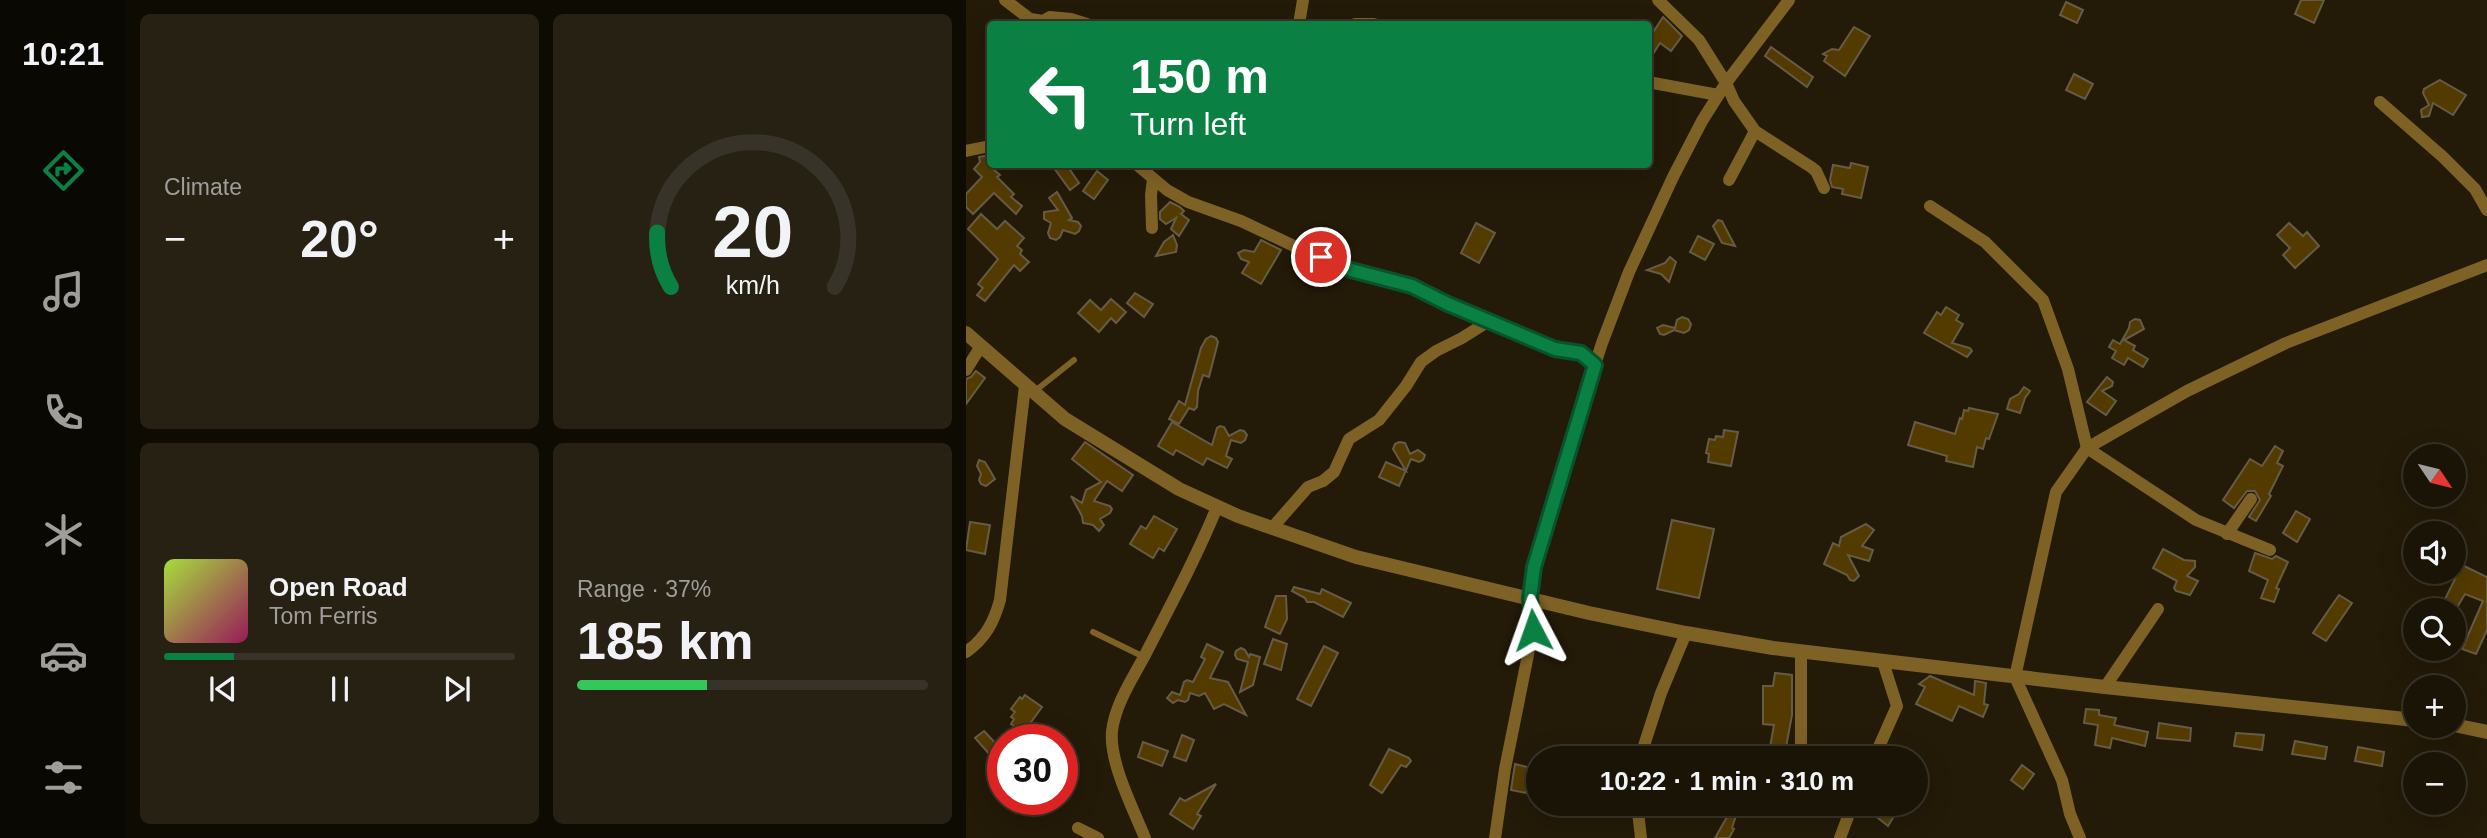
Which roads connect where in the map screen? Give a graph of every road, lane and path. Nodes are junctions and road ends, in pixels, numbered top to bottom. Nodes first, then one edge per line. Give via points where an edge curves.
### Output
1 (1005, 0) edge
2 (1303, 0) edge
3 (1658, 0) edge
4 (1789, 0) edge
5 (1044, 21) edge
6 (1044, 21) edge
7 (1077, 21) edge
8 (1299, 21) edge
9 (1652, 83) edge
10 (1726, 83) junction
11 (1716, 98) junction
12 (1734, 101) junction
13 (2380, 102) dead end
14 (1755, 131) junction
15 (987, 147) edge
16 (966, 151) edge
17 (1141, 168) edge
18 (1153, 179) junction
19 (1729, 180) dead end
20 (1824, 188) dead end
21 (1930, 206) dead end
22 (2487, 210) edge
23 (1152, 228) dead end
24 (2487, 265) edge
25 (1489, 321) junction
26 (966, 333) edge
27 (1605, 334) junction
28 (981, 346) junction
29 (1581, 353) junction
30 (1074, 360) dead end
31 (1595, 365) junction
32 (966, 370) edge
33 (1029, 389) junction
34 (2087, 448) junction
35 (2251, 499) dead end
36 (1217, 507) junction
37 (1272, 528) junction
38 (2227, 534) junction
39 (2270, 550) dead end
40 (1530, 598) junction
41 (2158, 609) dead end
42 (1093, 632) dead end
43 (1686, 633) junction
44 (966, 652) edge
45 (1801, 652) junction
46 (1144, 656) junction
47 (1883, 662) junction
48 (2015, 677) junction
49 (2105, 687) junction
50 (2403, 719) edge
51 (2466, 728) edge
52 (2487, 732) edge
53 (1644, 746) edge
54 (1801, 746) edge
55 (1879, 746) edge
56 (1638, 816) edge
57 (1848, 816) edge
58 (1078, 828) dead end
59 (1098, 838) edge
60 (1144, 838) edge
61 (1495, 838) edge
62 (1641, 838) edge
63 (1840, 838) edge
64 (2080, 838) edge

1 - 6 street via 1030,19
2 - 8 street
3 - 10 street via 1699,40
4 - 10 street
5 - 7 street
9 - 11 street
10 - 11 street
10 - 12 street
11 - 12 street
11 - 27 street via 1647,232
12 - 14 street
13 - 22 street via 2475,189
14 - 19 street
14 - 20 street via 1816,171
15 - 16 street
17 - 18 street
18 - 23 street
18 - 25 street via 1182,198 1332,264 1412,286
21 - 34 street via 1984,242 2043,300 2068,369
24 - 34 street via 2286,343 2187,391
25 - 29 street via 1555,349
25 - 37 street via 1421,362 1379,420 1349,439 1334,472 1308,487
26 - 28 street
27 - 29 street
27 - 31 street
28 - 32 street
28 - 33 street
29 - 31 street
30 - 33 lane
31 - 40 street via 1543,533
33 - 36 street via 1065,419
33 - 44 street via 1000,600 987,631
34 - 38 street via 2196,520
34 - 48 street via 2056,492
35 - 38 street
36 - 37 street
36 - 46 street
37 - 40 street via 1356,557
38 - 39 street
40 - 43 street
40 - 61 street via 1533,630
41 - 49 street
42 - 46 lane
43 - 45 street
43 - 53 street
45 - 47 street
45 - 54 street
46 - 60 street via 1117,710 1112,731 1119,772
47 - 48 street
47 - 55 street via 1897,706
48 - 49 street
48 - 64 street via 2062,780
49 - 50 street
51 - 52 street
56 - 62 street
57 - 63 street
58 - 59 street

